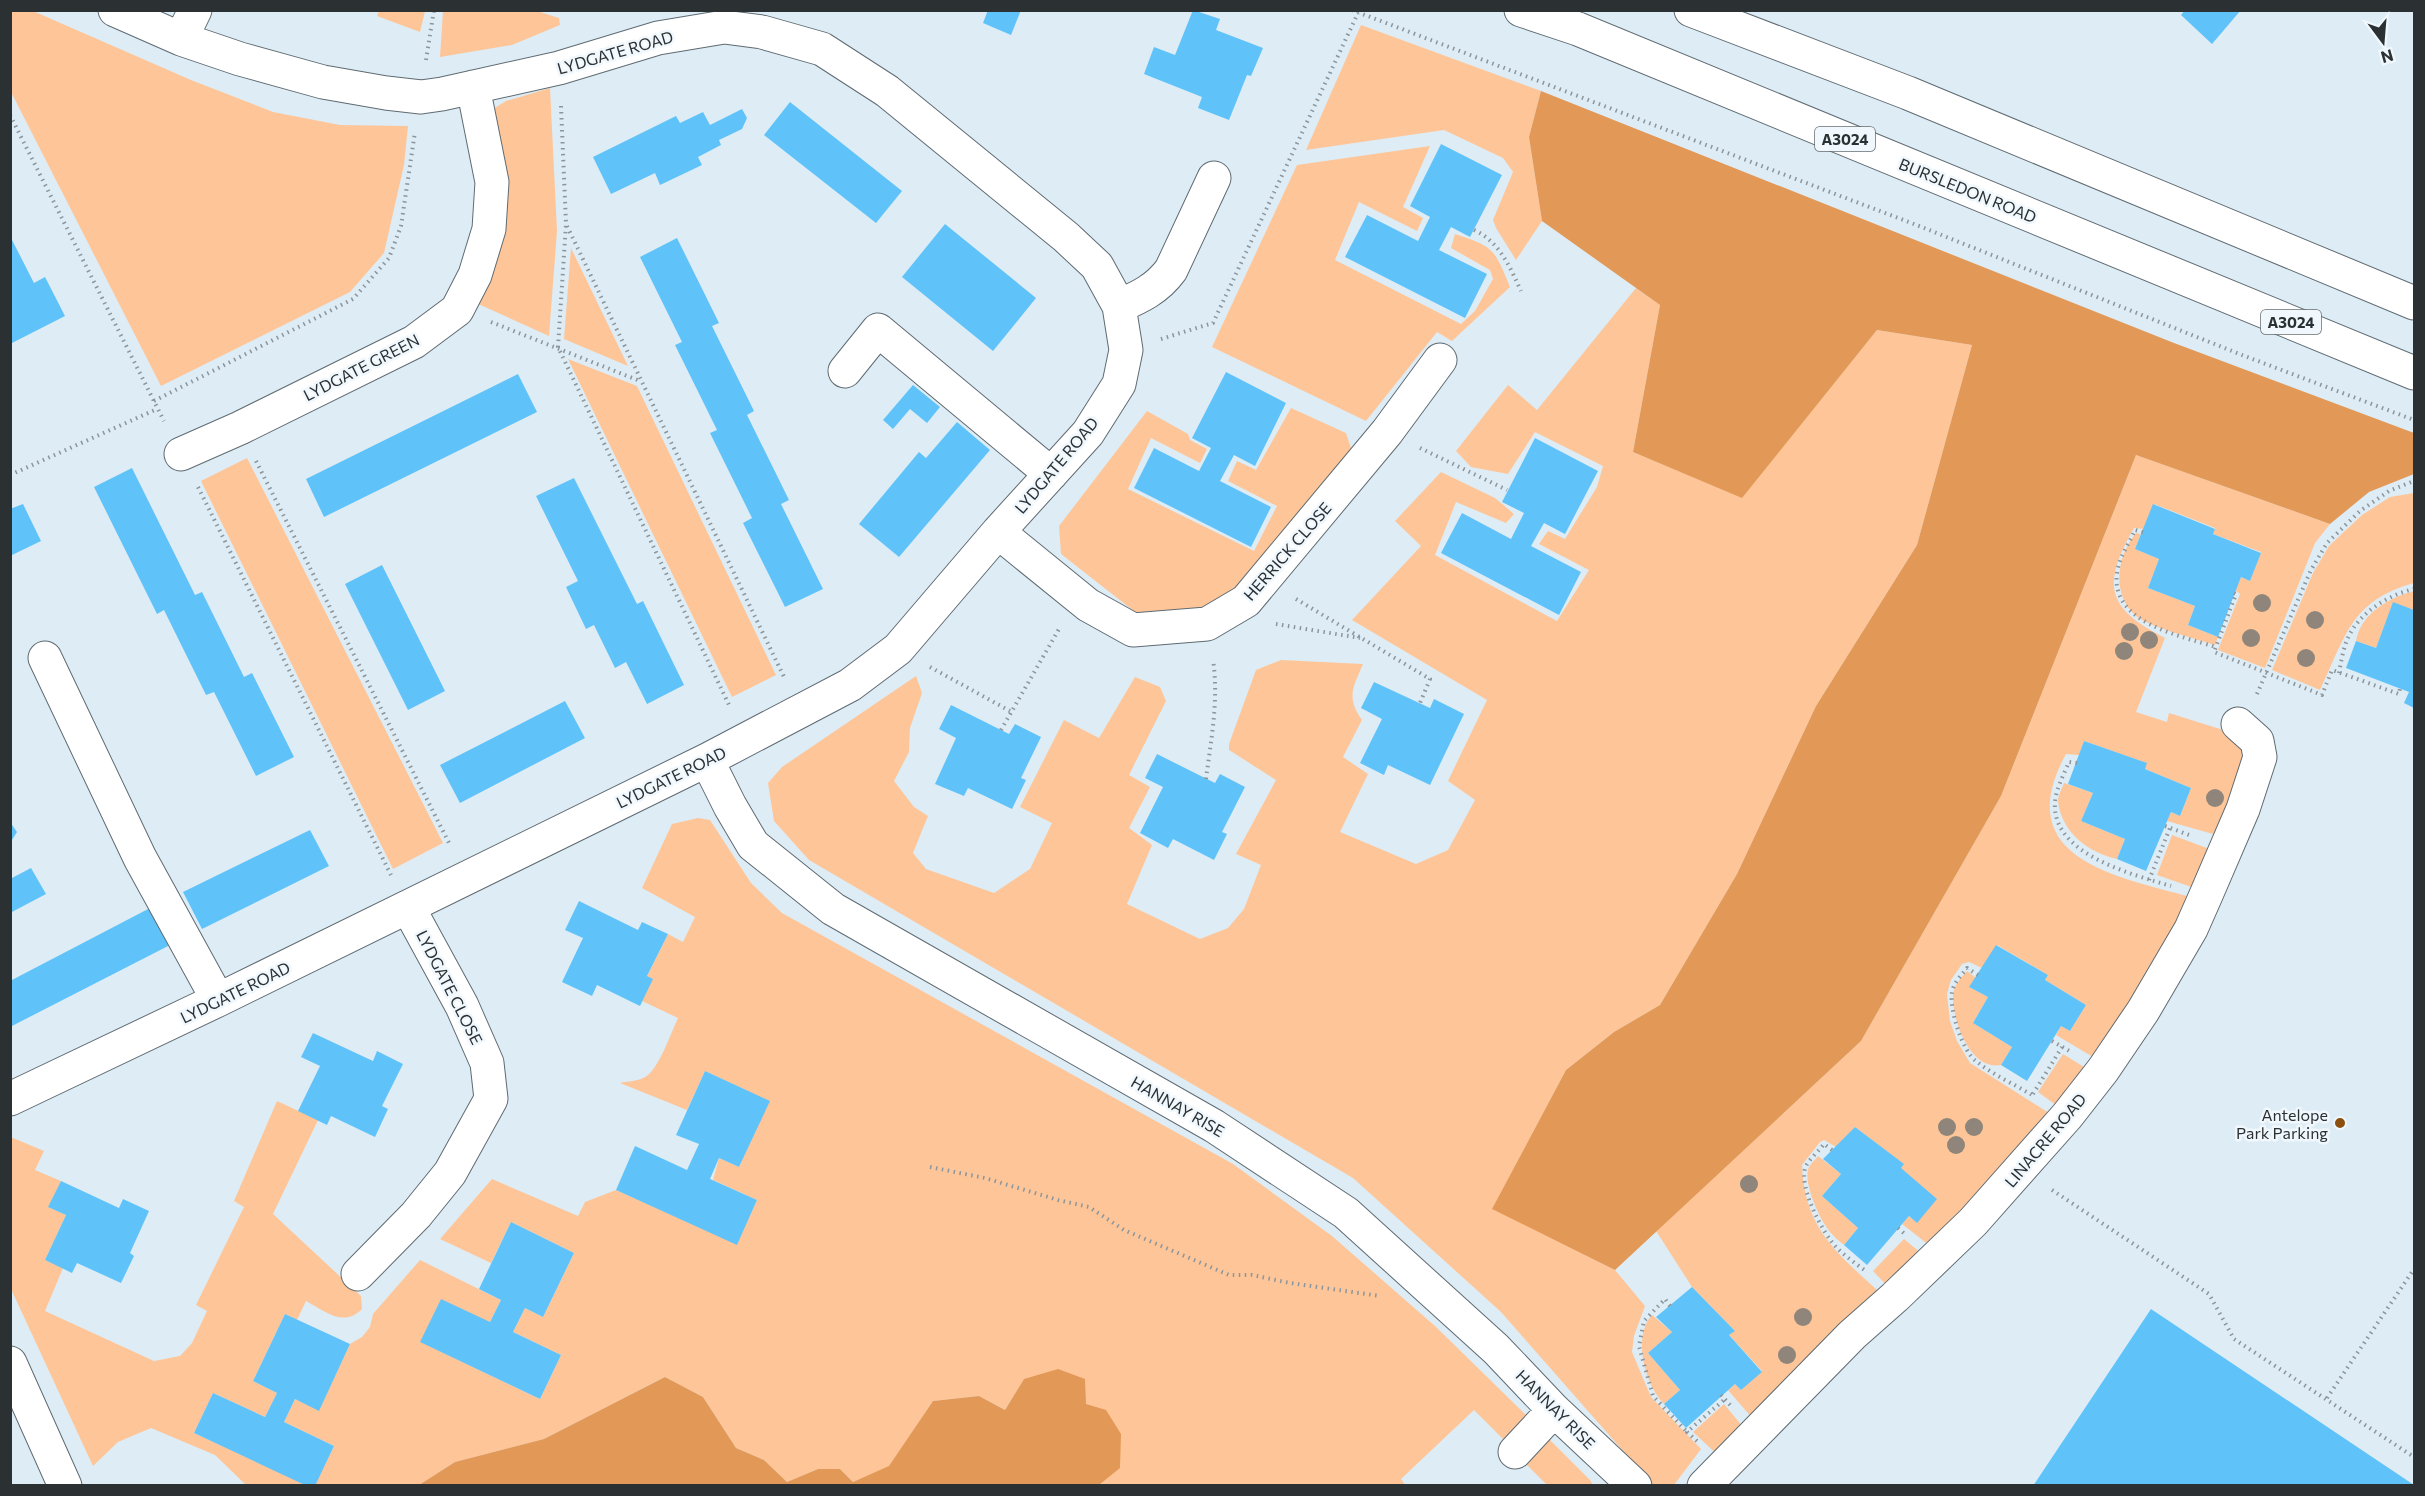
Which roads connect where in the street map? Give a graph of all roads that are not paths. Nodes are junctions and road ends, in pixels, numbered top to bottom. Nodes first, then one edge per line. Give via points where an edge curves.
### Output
1 (115, 10) edge
2 (1521, 10) edge
3 (1691, 10) edge
4 (188, 25) edge
5 (473, 87) junction
6 (1214, 178) dead end
7 (2415, 303) edge
8 (1119, 306) junction
9 (1440, 360) dead end
10 (845, 371) dead end
11 (2415, 373) edge
12 (181, 454) road end
13 (1051, 474) junction
14 (998, 532) junction
15 (45, 658) dead end
16 (2240, 725) road end
17 (707, 760) junction
18 (408, 908) junction
19 (218, 1000) junction
20 (10, 1099) edge
21 (358, 1274) dead end
22 (10, 1363) edge
23 (1554, 1410) junction
24 (1515, 1452) dead end
25 (65, 1485) edge
26 (1635, 1485) edge
27 (1704, 1485) edge

1 - 4 street, LYDGATE ROAD
2 - 11 street, BURSLEDON ROAD / A3024 via 1589,34
3 - 7 street via 1908,93
4 - 5 street, LYDGATE ROAD via 240,59 323,82 421,97
5 - 8 street, LYDGATE ROAD via 559,68 658,38 724,27 762,32 822,49 887,91 1066,237 1097,266
5 - 12 street, LYDGATE GREEN via 492,182 489,229 475,275 457,310 414,342
6 - 8 street via 1171,270 1162,282
8 - 13 street, LYDGATE ROAD via 1126,350 1119,384 1088,433
9 - 14 street, HERRICK CLOSE via 1387,432 1264,581 1246,601 1215,620 1133,630 1088,605
10 - 13 street via 878,330
13 - 14 street, LYDGATE ROAD
14 - 17 street, LYDGATE ROAD via 898,649 850,685
15 - 19 street via 140,858
16 - 27 street, LINACRE ROAD via 2257,741 2260,757 2243,809 2191,929 2137,1021 2082,1097 1973,1222 1852,1335
17 - 18 street, LYDGATE ROAD
17 - 23 street, HANNAY RISE via 753,845 833,909 1214,1126 1346,1213 1496,1348
18 - 19 street, LYDGATE ROAD
18 - 21 street, LYDGATE CLOSE via 488,1062 491,1099 450,1173 416,1215
19 - 20 street, LYDGATE ROAD
22 - 25 street
23 - 24 street
23 - 26 street, HANNAY RISE

